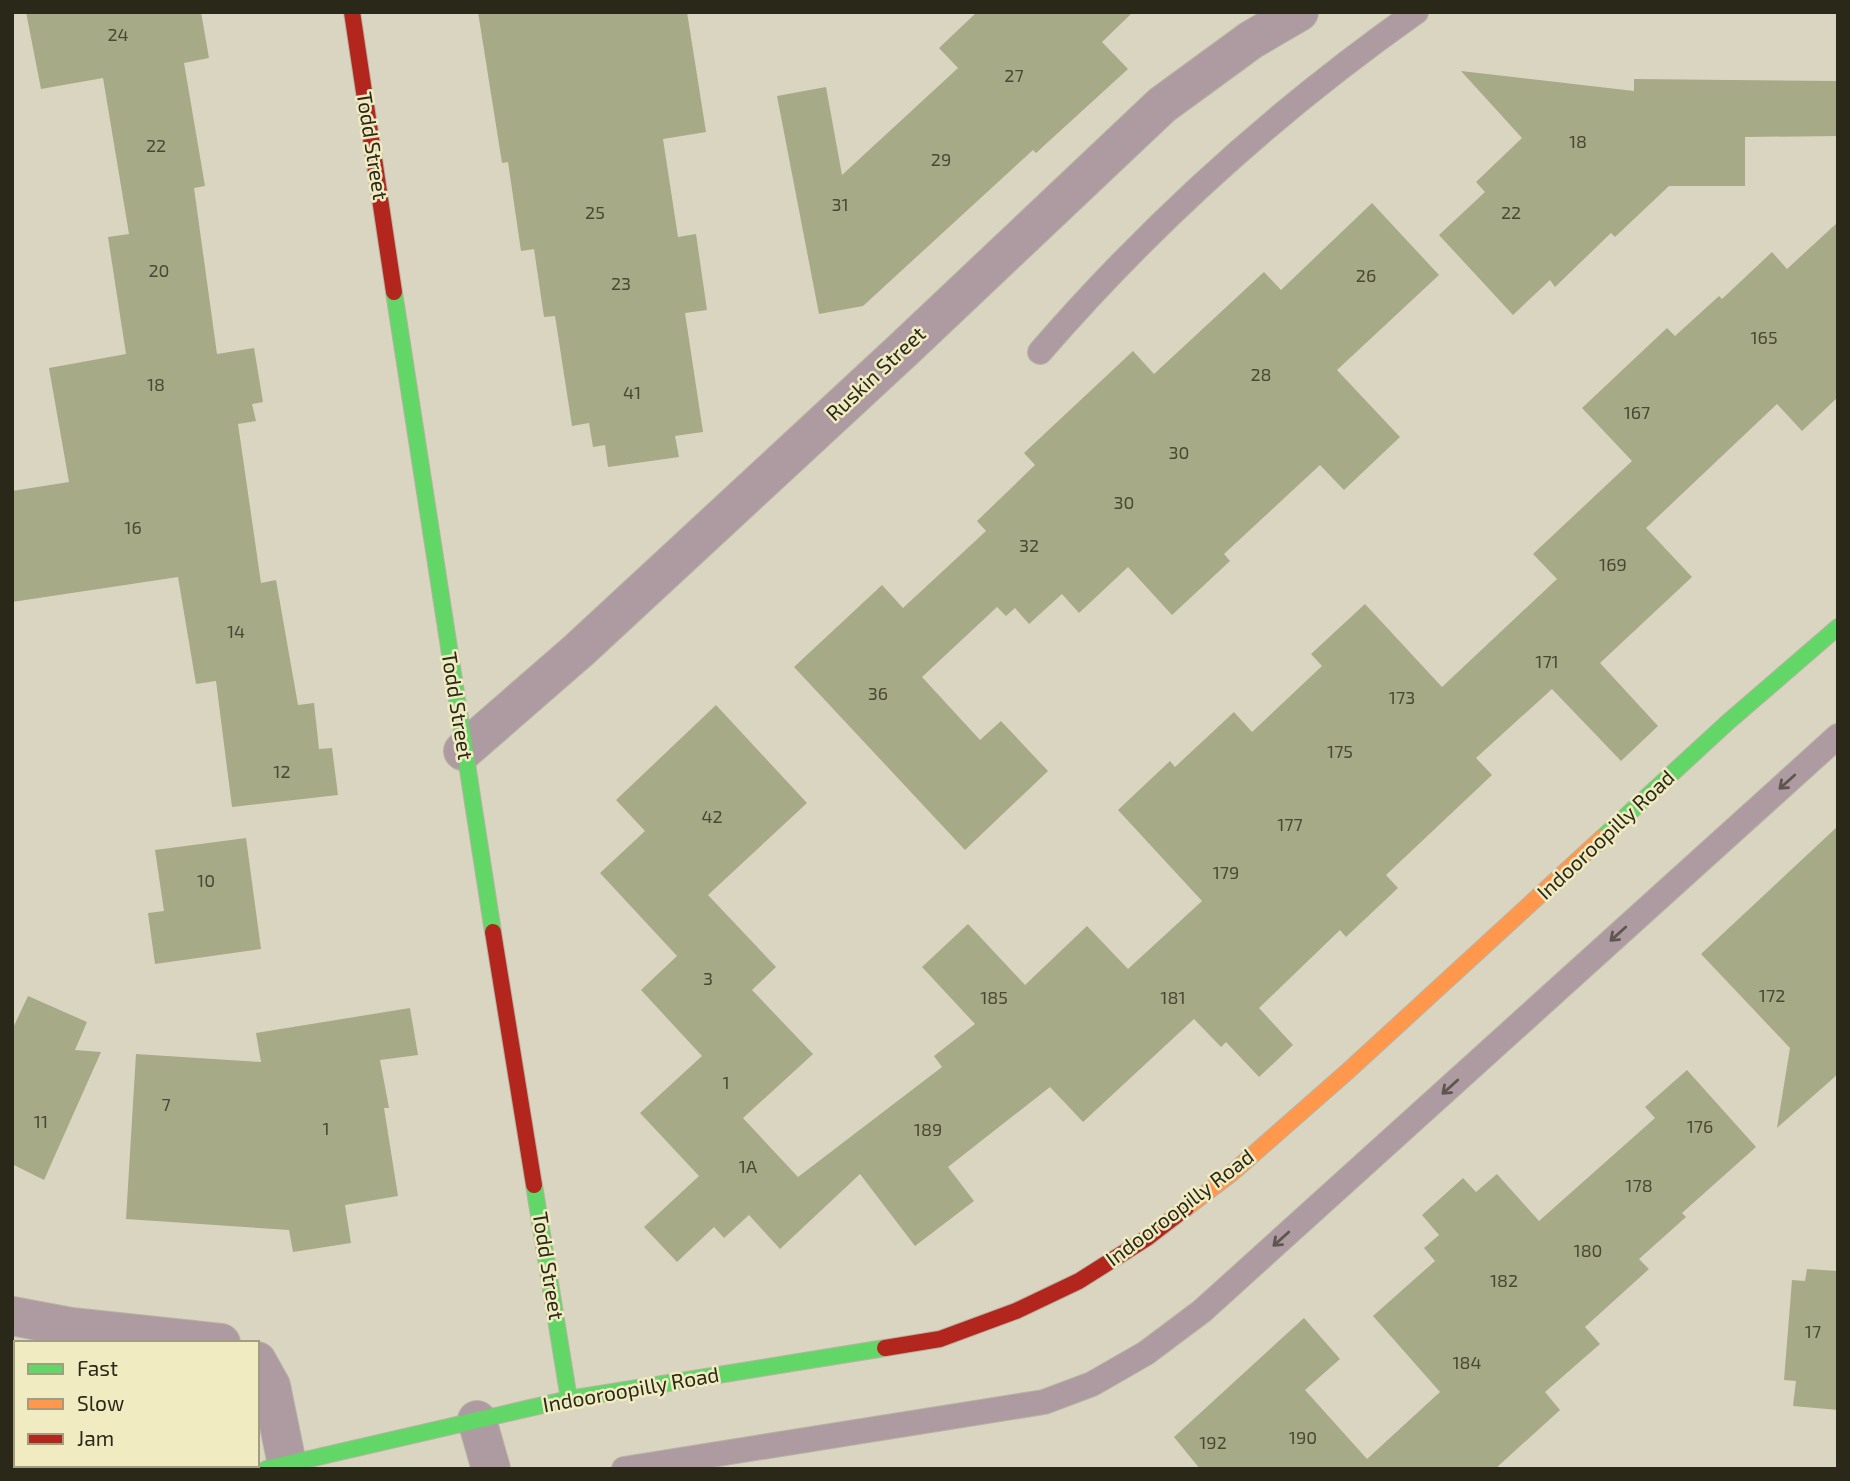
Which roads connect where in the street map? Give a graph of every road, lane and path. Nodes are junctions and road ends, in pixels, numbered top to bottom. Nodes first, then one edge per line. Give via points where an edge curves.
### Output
1 (352, 12) edge
2 (1299, 12) edge
3 (1416, 12) edge
4 (1040, 352) dead end
5 (1838, 627) edge
6 (1838, 736) edge
7 (463, 751) junction
8 (12, 1316) edge
9 (202, 1341) edge
10 (259, 1365) edge
11 (569, 1399) junction
12 (477, 1420) junction
13 (276, 1466) edge
14 (491, 1469) edge
15 (624, 1469) edge

1 - 7 main road, Todd Street
2 - 7 street, Ruskin Street via 1251,40 1162,105 578,651
3 - 4 lane via 1203,182
5 - 11 main road, Indooroopilly Road via 1232,1173 1147,1238 1079,1281 940,1339
6 -> 15 lane via 1202,1311 1146,1353 1092,1384 1044,1402
7 - 11 main road, Todd Street
8 - 9 street
10 - 13 street via 271,1386
11 - 12 main road, Indooroopilly Road
12 - 13 main road, Indooroopilly Road
12 - 14 street

